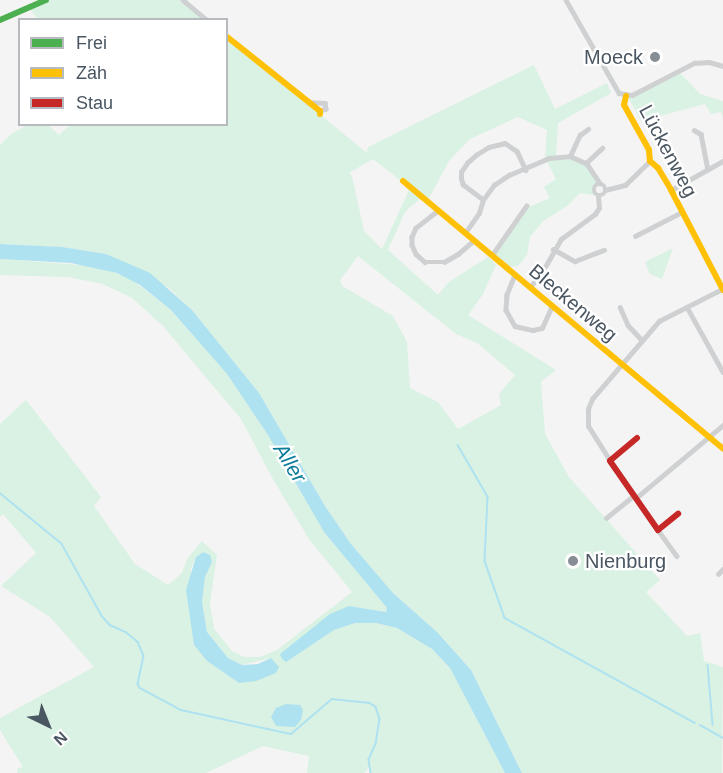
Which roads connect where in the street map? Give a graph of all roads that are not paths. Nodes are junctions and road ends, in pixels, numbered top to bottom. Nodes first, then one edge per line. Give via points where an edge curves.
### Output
1 (46, 0) edge
2 (183, 0) edge
3 (566, 0) edge
4 (205, 18) edge
5 (0, 20) edge
6 (228, 38) edge
7 (723, 66) edge
8 (626, 96) junction
9 (320, 113) dead end
10 (588, 129) dead end
11 (694, 129) dead end
12 (602, 148) dead end
13 (570, 156) junction
14 (650, 161) junction
15 (723, 161) edge
16 (586, 163) junction
17 (708, 169) junction
18 (526, 170) junction
19 (403, 181) dead end
20 (600, 184) junction
21 (605, 190) junction
22 (671, 190) junction
23 (598, 196) junction
24 (483, 200) junction
25 (526, 206) dead end
26 (438, 211) junction
27 (682, 212) junction
28 (465, 234) junction
29 (635, 236) dead end
30 (473, 241) junction
31 (553, 249) junction
32 (604, 250) dead end
33 (492, 255) junction
34 (514, 275) junction
35 (530, 288) junction
36 (723, 290) edge
37 (552, 306) junction
38 (620, 307) dead end
39 (687, 307) junction
40 (641, 339) junction
41 (621, 365) junction
42 (723, 372) edge
43 (723, 425) edge
44 (709, 437) junction
45 (637, 438) dead end
46 (723, 449) edge
47 (610, 461) junction
48 (635, 497) junction
49 (678, 514) dead end
50 (606, 518) dead end
51 (658, 530) junction
52 (677, 556) dead end
53 (723, 569) edge
54 (718, 574) dead end

1 - 5 street
2 - 4 street
3 - 8 street, Lückenweg via 615,89
6 - 9 street
7 - 8 street via 694,63
8 - 14 street, Lückenweg via 624,105 649,150
10 - 13 street via 580,135
11 - 17 street via 701,134
12 - 16 street
13 - 16 street
13 - 18 street via 552,157
14 - 21 street via 625,185
14 - 22 street, Lückenweg
15 - 17 street
16 - 20 street
17 - 22 street
18 - 24 street via 494,185
18 - 24 street via 518,151 505,143 476,154 466,163 461,179
19 - 26 street, Bleckenweg
20 - 21 street
20 - 23 street via 594,189
21 - 23 street
22 - 27 street, Lückenweg
23 - 31 street via 595,214 561,238
24 - 28 street via 480,213
25 - 33 street
26 - 28 street, Bleckenweg
26 - 30 street via 416,228 412,237 416,254 425,262 444,262
27 - 29 street
27 - 36 street, Lückenweg
28 - 30 street, Bleckenweg
30 - 33 street, Bleckenweg
31 - 32 street via 575,261
31 - 35 street
33 - 34 street, Bleckenweg
34 - 35 street, Bleckenweg
34 - 37 street via 506,310 515,326 542,328
35 - 37 street, Bleckenweg
36 - 39 street
37 - 41 street, Bleckenweg
38 - 40 street via 628,325
39 - 40 street via 660,321
39 - 42 street
40 - 41 street
41 - 44 street, Bleckenweg
41 - 47 street via 588,409 588,426
43 - 44 street
44 - 46 street, Bleckenweg
44 - 48 street
45 - 47 street
47 - 48 street
48 - 50 street
48 - 51 street
49 - 51 street
51 - 52 street
53 - 54 street

